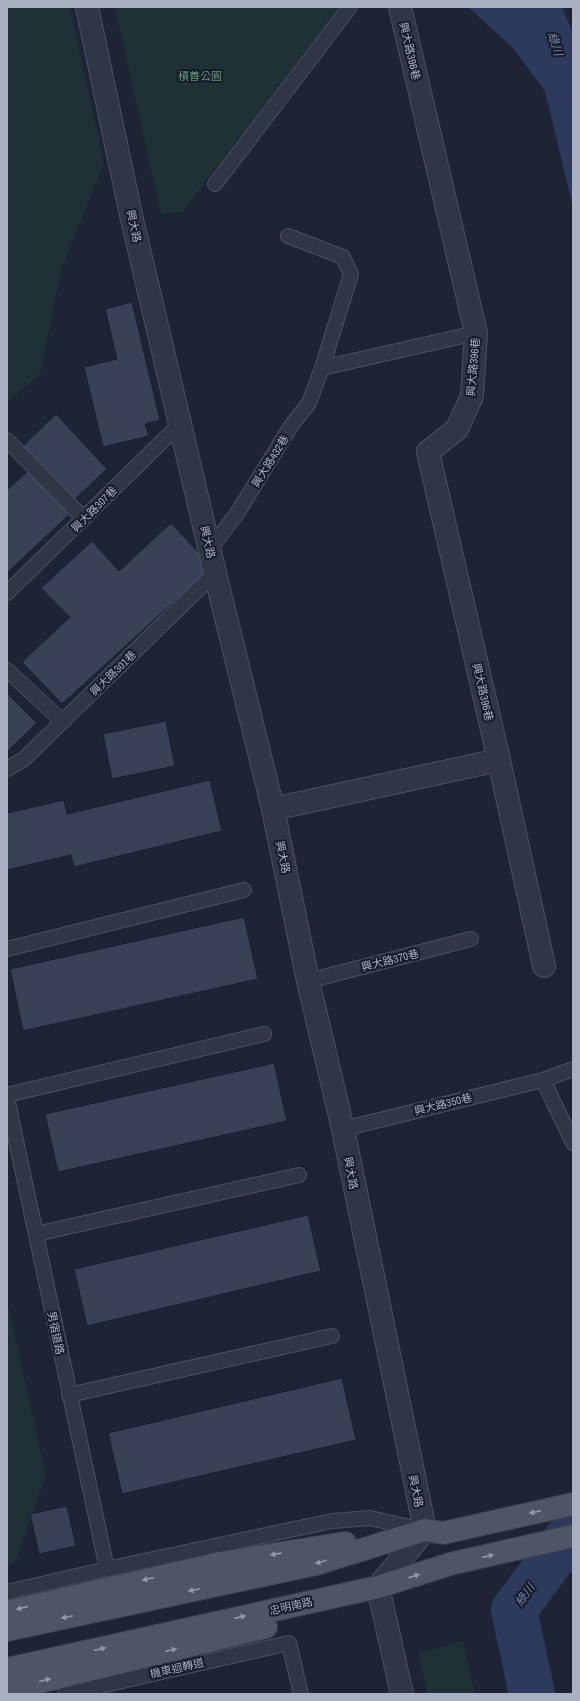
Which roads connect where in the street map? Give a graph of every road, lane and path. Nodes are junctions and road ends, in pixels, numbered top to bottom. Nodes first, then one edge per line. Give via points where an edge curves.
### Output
1 (87, 7) edge
2 (350, 7) edge
3 (400, 7) edge
4 (215, 184) dead end
5 (288, 236) dead end
6 (476, 333) junction
7 (322, 368) junction
8 (180, 424) junction
9 (7, 440) edge
10 (84, 519) junction
11 (210, 549) junction
12 (215, 573) junction
13 (7, 593) edge
14 (7, 670) edge
15 (63, 722) junction
16 (499, 760) junction
17 (7, 769) edge
18 (273, 809) junction
19 (244, 890) dead end
20 (471, 939) dead end
21 (7, 948) edge
22 (544, 966) dead end
23 (308, 981) junction
24 (264, 1034) dead end
25 (573, 1069) edge
26 (543, 1080) junction
27 (7, 1096) edge
28 (342, 1129) junction
29 (573, 1143) edge
30 (299, 1176) dead end
31 (36, 1234) junction
32 (332, 1336) dead end
33 (69, 1395) junction
34 (573, 1504) edge
35 (434, 1532) junction
36 (573, 1536) edge
37 (107, 1569) junction
38 (378, 1587) junction
39 (7, 1592) edge
40 (7, 1612) edge
41 (7, 1630) edge
42 (7, 1669) edge
43 (7, 1690) edge
44 (66, 1694) edge
45 (301, 1694) edge
46 (402, 1694) edge

1 - 8 street, 興大路 via 131,215
2 - 4 lane
3 - 6 street, 興大路396巷
5 - 7 lane, 興大路432巷 via 343,257 351,274
6 - 7 lane
6 - 16 street, 興大路396巷 via 472,396 457,429 428,452
7 - 11 lane, 興大路432巷 via 309,403 291,426 238,512
8 - 10 lane, 興大路307巷
8 - 11 street, 興大路
9 - 10 lane
10 - 13 lane, 興大路307巷
11 - 12 street, 興大路
12 - 15 lane, 興大路301巷
12 - 18 street, 興大路
14 - 15 lane
15 - 17 lane, 興大路301巷 via 24,759
16 - 18 street
16 - 22 street, 興大路396巷
18 - 23 street, 興大路
19 - 21 lane
20 - 23 lane, 興大路370巷
23 - 28 street, 興大路
24 - 27 lane
25 - 26 lane, 興大路350巷
26 - 28 lane, 興大路350巷
26 - 29 lane
27 - 31 lane, 男宿道路
28 - 35 street, 興大路
30 - 31 lane
31 - 33 lane, 男宿道路
32 - 33 lane
33 - 37 lane, 男宿道路
34 -> 35 main road
35 - 37 lane via 370,1518 332,1521
35 - 38 street
35 -> 40 main road via 220,1563
35 -> 41 main road via 316,1564
38 -> 36 main road, 忠明南路 via 450,1564
37 - 39 lane
42 -> 38 main road, 忠明南路
43 -> 38 main road via 324,1613
38 - 46 street
44 - 45 lane, 機車迴轉道 via 289,1643

